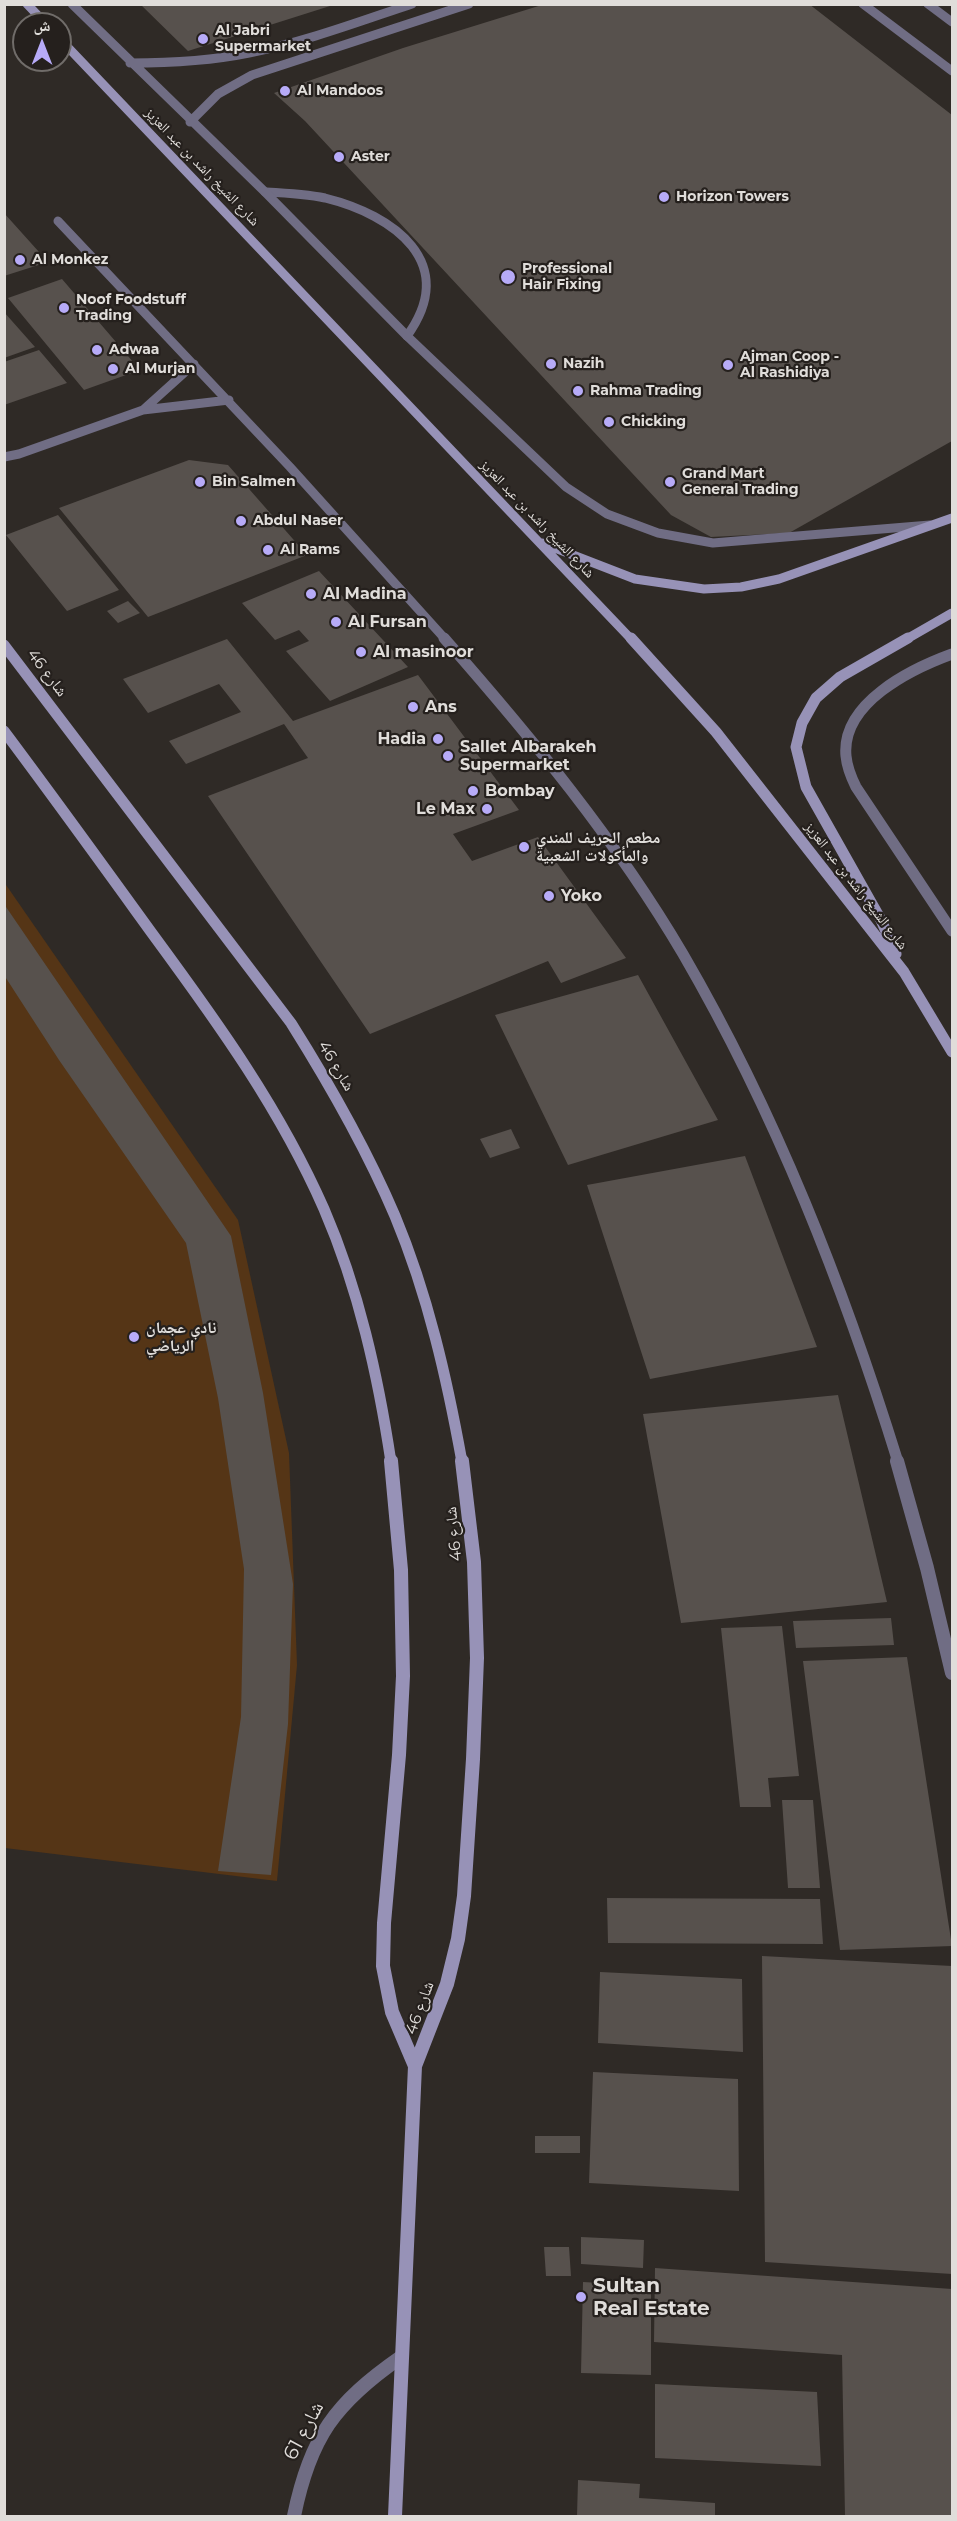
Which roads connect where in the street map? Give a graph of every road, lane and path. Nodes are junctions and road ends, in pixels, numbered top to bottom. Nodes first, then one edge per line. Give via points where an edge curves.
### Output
1 (72, 4) edge
2 (412, 4) edge
3 (470, 4) edge
4 (863, 4) edge
5 (928, 4) edge
6 (952, 22) edge
7 (72, 52) edge
8 (238, 62) junction
9 (130, 63) junction
10 (952, 71) edge
11 (252, 75) junction
12 (190, 122) junction
13 (265, 192) junction
14 (58, 221) dead end
15 (407, 336) junction
16 (194, 364) junction
17 (229, 400) junction
18 (143, 410) junction
19 (19, 454) junction
20 (4, 457) edge
21 (4, 464) edge
22 (952, 518) edge
23 (937, 525) junction
24 (538, 542) junction
25 (952, 613) edge
26 (4, 645) edge
27 (952, 654) edge
28 (4, 731) edge
29 (952, 931) edge
30 (904, 972) junction
31 (940, 1030) junction
32 (952, 1034) edge
33 (952, 1052) edge
34 (952, 1673) edge
35 (415, 2066) junction
36 (401, 2357) junction
37 (294, 2517) edge
38 (395, 2517) edge

1 - 9 street
2 - 8 street
3 - 11 street
4 - 10 street
5 - 6 street
7 - 24 main road, شارع الشيخ راشد بن عبد العزيز
8 - 9 street
8 - 11 street
9 - 12 street
11 - 12 street via 221,91
12 - 13 street
13 - 15 street
13 - 15 street via 324,198 352,206 383,221 412,245 423,262 428,281 420,318
14 - 16 street
15 - 23 street via 566,487 599,510 632,525 713,543
16 - 17 street
16 - 18 street
17 - 18 street
17 - 34 street via 344,525 562,777 626,864 686,961 743,1065 832,1267 904,1479
18 - 19 street
19 - 20 street
19 - 21 street
22 - 23 main road
23 - 24 main road via 779,579 705,589 635,579
24 - 30 main road, شارع الشيخ راشد بن عبد العزيز via 716,732
25 - 30 main road via 840,677 816,698 802,723 796,747 806,787 880,920
26 - 35 main road, شارع 46 via 297,1033 360,1141 395,1217 424,1298 448,1385 464,1471 474,1562 477,1658 464,1896 458,1940 443,1994
27 - 29 street via 909,671 888,686 854,724 846,749 847,767 856,787
28 - 35 main road, شارع 46 via 228,1036 268,1098 304,1165 361,1313 381,1394 393,1470 401,1571 402,1680 381,1934 384,1979 395,2024
30 - 31 main road, شارع الشيخ راشد بن عبد العزيز
31 - 32 main road
31 - 33 main road, شارع الشيخ راشد بن عبد العزيز
35 - 36 main road
36 - 37 street, شارع 61 via 347,2397 326,2425 298,2491
36 - 38 main road

